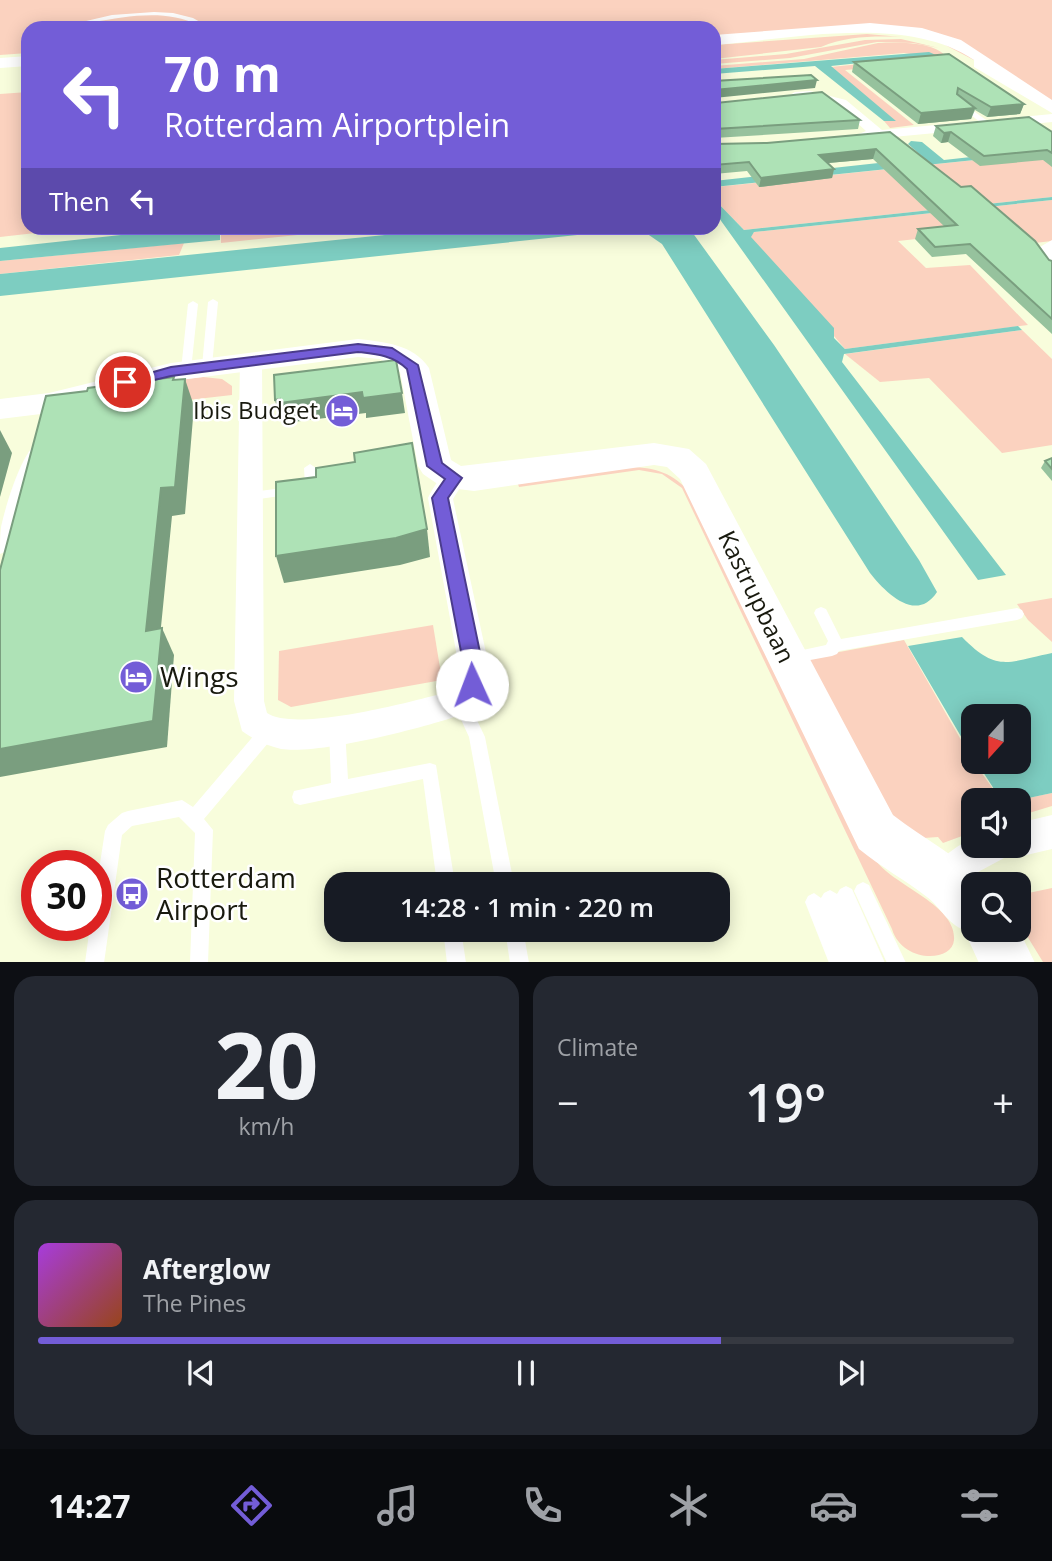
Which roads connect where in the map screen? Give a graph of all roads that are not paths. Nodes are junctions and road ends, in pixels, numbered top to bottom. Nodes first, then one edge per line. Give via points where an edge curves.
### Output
1 (96, 21) edge
2 (193, 21) edge
3 (721, 40) edge
4 (21, 60) edge
5 (0, 61) edge
6 (775, 98) edge
7 (957, 102) edge
8 (1052, 108) edge
9 (1052, 118) edge
10 (988, 124) junction
11 (878, 134) junction
12 (840, 138) edge
13 (1052, 244) edge
14 (1052, 264) edge
15 (213, 302) dead end
16 (193, 304) dead end
17 (251, 361) junction
18 (197, 368) junction
19 (0, 408) edge
20 (45, 418) junction
21 (310, 468) dead end
22 (454, 478) junction
23 (253, 496) junction
24 (0, 550) edge
25 (821, 614) dead end
26 (1017, 614) dead end
27 (833, 646) junction
28 (787, 659) junction
29 (461, 702) junction
30 (337, 727) junction
31 (268, 732) junction
32 (340, 789) junction
33 (300, 797) dead end
34 (194, 818) junction
35 (1052, 832) edge
36 (1031, 837) edge
37 (970, 858) edge
38 (444, 872) edge
39 (503, 872) edge
40 (960, 894) edge
41 (838, 897) junction
42 (454, 942) edge
43 (516, 942) edge
44 (997, 942) edge
45 (94, 962) edge
46 (199, 962) edge
47 (457, 962) edge
48 (520, 962) edge
49 (839, 962) edge
50 (858, 962) edge
51 (876, 962) edge
52 (897, 962) edge
53 (1008, 962) edge

1 - 2 lane via 128,15
3 - 8 street via 856,30 932,40 998,72
4 - 5 street
6 - 11 street via 832,97
7 - 10 lane
9 - 10 street
10 - 11 street
11 - 12 street
13 - 14 street via 1042,251
15 - 18 lane
16 - 18 lane
17 - 18 main road
17 - 22 main road via 358,348 388,351 406,361 414,368 435,466
17 - 23 street
18 - 20 main road
19 - 20 main road
20 - 24 lane
21 - 23 lane via 311,488
22 - 28 main road, Kastrupbaan via 654,454 677,457 694,472
22 - 29 street via 440,498 473,662 472,685
23 - 31 street via 249,701 253,721
25 - 27 lane via 835,641
26 - 27 lane
27 - 28 lane via 832,650
28 - 40 main road, Kastrupbaan via 876,832
29 - 30 street
29 - 39 lane via 477,737
30 - 31 street via 286,735
30 - 32 lane
31 - 34 lane
32 - 33 lane
32 - 38 lane via 430,770
34 - 45 lane via 182,808 161,811 128,819 114,831
34 - 46 lane via 204,830
35 - 36 street
37 - 40 street
41 - 49 lane
41 - 50 lane
41 - 51 lane
41 - 52 lane
42 - 47 lane
43 - 48 lane
44 - 53 main road

